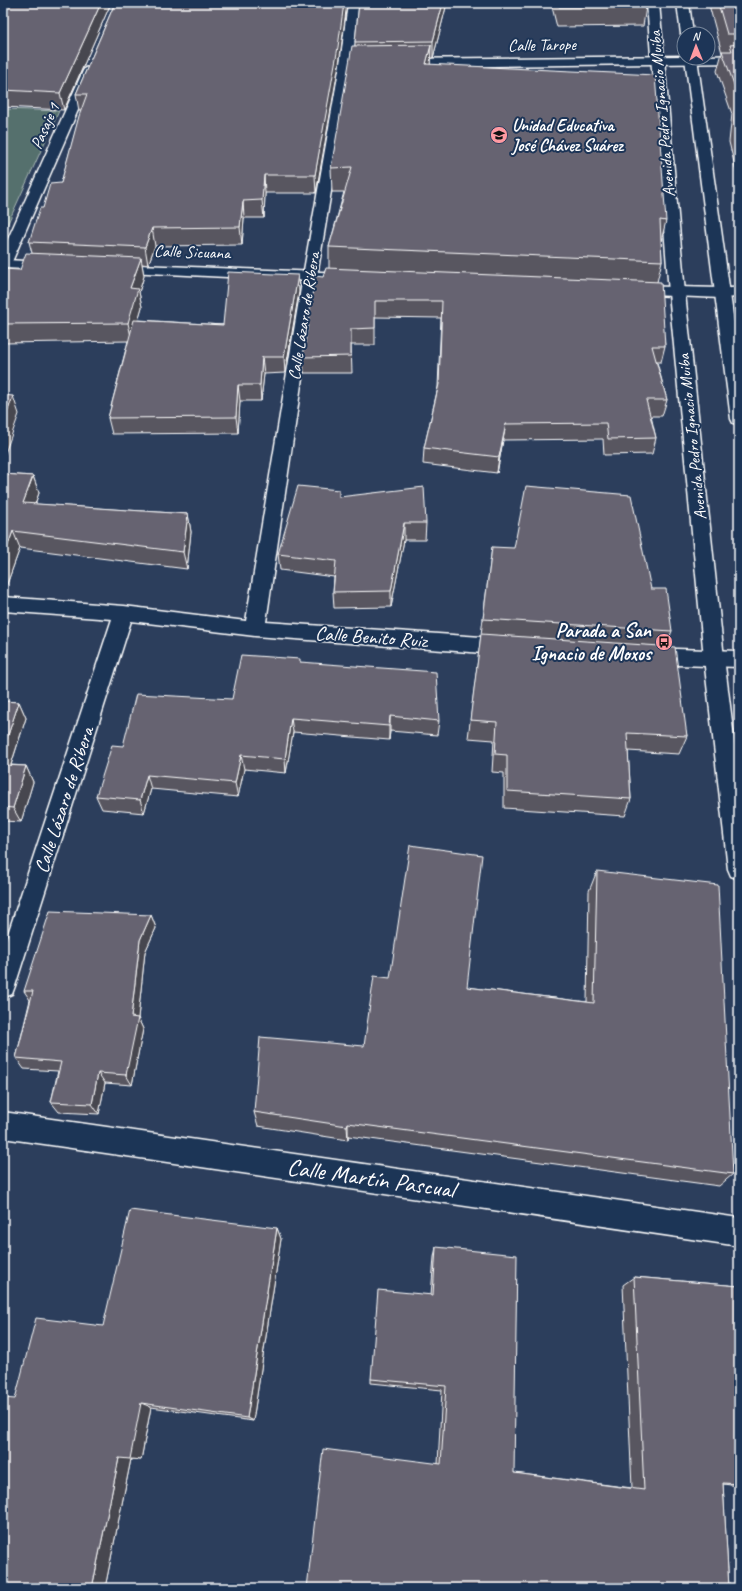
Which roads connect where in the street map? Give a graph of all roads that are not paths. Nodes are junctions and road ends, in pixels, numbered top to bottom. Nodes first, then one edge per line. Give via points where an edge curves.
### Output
1 (354, 3) edge
2 (653, 3) edge
3 (683, 3) edge
4 (687, 26) edge
5 (95, 57) edge
6 (716, 59) edge
7 (739, 59) edge
8 (676, 60) edge
9 (658, 61) junction
10 (346, 64) junction
11 (361, 64) edge
12 (393, 64) edge
13 (692, 66) edge
14 (4, 264) edge
15 (67, 266) edge
16 (98, 268) edge
17 (310, 276) junction
18 (358, 278) edge
19 (621, 290) edge
20 (739, 292) edge
21 (677, 293) junction
22 (721, 293) junction
23 (739, 420) edge
24 (3, 604) edge
25 (124, 613) junction
26 (254, 629) junction
27 (524, 648) edge
28 (627, 655) edge
29 (714, 658) junction
30 (739, 658) edge
31 (739, 869) edge
32 (3, 986) edge
33 (3, 1125) edge
34 (739, 1232) edge

1 - 10 street, Calle Lázaro de Ribera
2 - 9 street, Avenida Pedro Ignacio Muiba
3 - 4 street, Avenida Pedro Ignacio Muiba
5 - 14 street, Pasaje 1
6 - 7 street, Calle Tarope
8 - 9 street, Calle Tarope
9 - 12 street, Calle Tarope
9 - 21 street, Avenida Pedro Ignacio Muiba
10 - 11 street
10 - 17 street, Calle Lázaro de Ribera
13 - 22 street, Avenida Pedro Ignacio Muiba
14 - 15 street
16 - 17 street, Calle Sicuana
17 - 18 street, Calle Sicuana
17 - 26 street, Calle Lázaro de Ribera
19 - 21 street
20 - 22 street
21 - 22 street
21 - 29 street, Avenida Pedro Ignacio Muiba
22 - 23 street, Avenida Pedro Ignacio Muiba
24 - 25 street, Calle Benito Ruiz
25 - 26 street, Calle Benito Ruiz
25 - 32 street, Calle Lázaro de Ribera
26 - 27 street, Calle Benito Ruiz
28 - 29 street
29 - 30 street
29 - 31 street, Avenida Pedro Ignacio Muiba
33 - 34 street, Calle Martín Pascual

